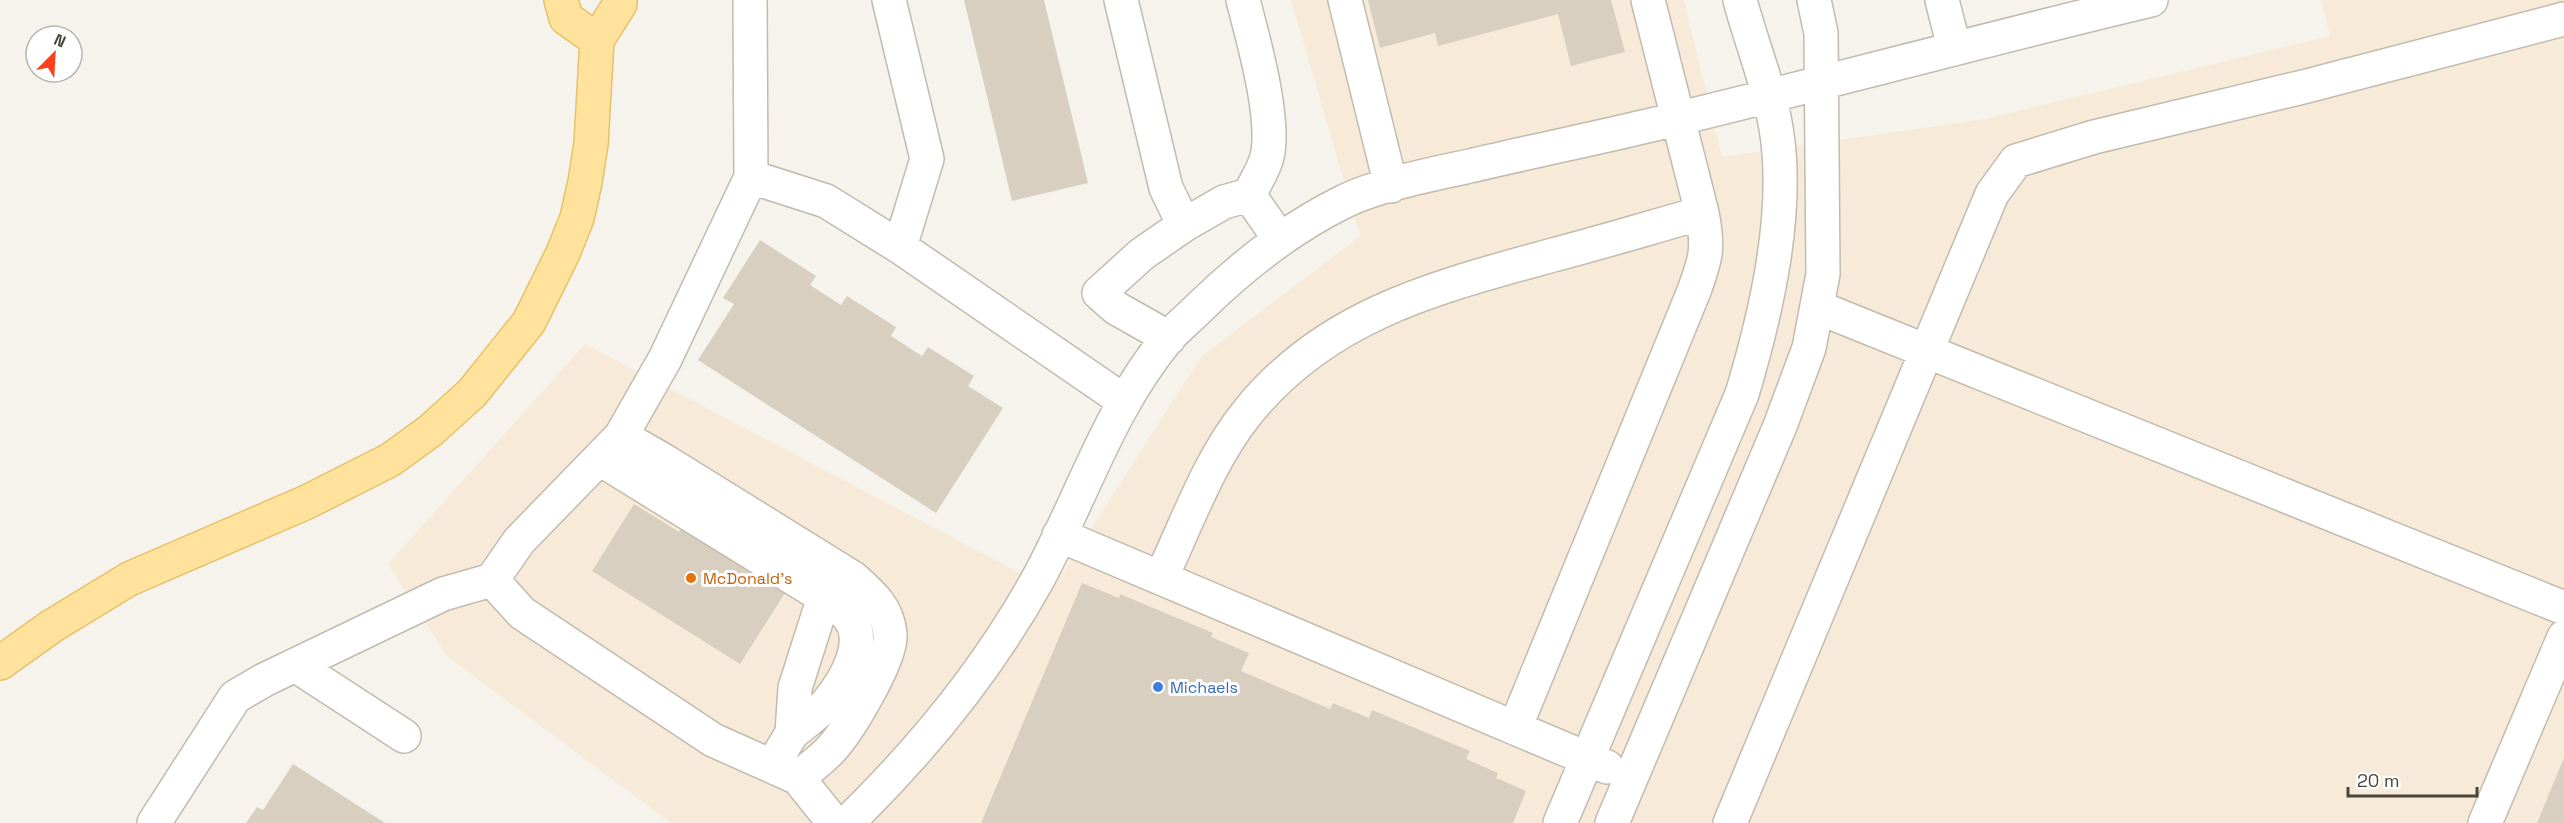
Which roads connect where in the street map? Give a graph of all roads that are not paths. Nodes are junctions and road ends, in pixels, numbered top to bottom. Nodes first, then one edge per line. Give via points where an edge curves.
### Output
1 (561, 0) edge
2 (620, 0) edge
3 (750, 0) edge
4 (889, 0) edge
5 (1121, 0) edge
6 (1243, 0) edge
7 (1345, 0) edge
8 (1648, 0) edge
9 (1740, 0) edge
10 (1814, 0) edge
11 (1942, 0) edge
12 (2151, 0) edge
13 (2564, 20) edge
14 (597, 40) junction
15 (1954, 47) junction
16 (1822, 81) junction
17 (1767, 95) junction
18 (1677, 118) junction
19 (751, 177) junction
20 (1391, 186) junction
21 (1249, 195) junction
22 (1702, 213) junction
23 (1184, 225) junction
24 (1279, 238) junction
25 (900, 247) junction
26 (1817, 307) junction
27 (1169, 338) junction
28 (1928, 352) junction
29 (1124, 401) junction
30 (611, 448) junction
31 (1059, 535) junction
32 (1161, 578) junction
33 (492, 580) junction
34 (824, 597) junction
35 (2564, 608) edge
36 (2564, 637) edge
37 (0, 663) edge
38 (295, 665) junction
39 (1515, 728) junction
40 (792, 733) junction
41 (404, 736) dead end
42 (1588, 759) junction
43 (785, 772) junction
44 (1631, 777) junction
45 (154, 823) edge
46 (834, 823) edge
47 (846, 823) edge
48 (1560, 823) edge
49 (1612, 823) edge
50 (1730, 823) edge
51 (2485, 823) edge

1 - 14 main road via 566,18
2 - 14 main road
3 - 19 lane
4 - 25 lane via 927,159
5 - 23 lane via 1166,188
6 - 21 lane via 1264,90 1268,129 1267,157
7 - 20 lane
8 - 18 lane
9 - 17 lane
10 - 16 lane via 1821,33
11 - 15 lane
12 - 15 lane
13 - 28 lane via 2094,137 2016,161 1992,194
14 - 37 main road via 591,144 577,218 529,322 472,393 390,460 307,502 129,579
15 - 16 lane
16 - 17 lane
16 - 26 lane via 1823,274
17 - 18 lane
17 - 42 lane via 1776,127 1781,176 1774,256 1760,335 1742,394
18 - 20 lane
18 - 22 lane
19 - 25 lane via 826,201
19 - 30 lane via 665,359
20 - 24 lane via 1345,201
21 - 23 lane via 1224,202
21 - 24 lane
22 - 32 lane via 1419,294 1382,309 1314,348 1277,379 1246,414 1216,461
22 - 39 lane via 1707,240 1705,260 1694,291
23 - 27 lane via 1142,254 1099,293 1116,308
24 - 27 lane via 1222,285
25 - 29 lane
26 - 28 lane
26 - 44 lane via 1809,348 1780,426
27 - 29 lane
28 - 35 lane
28 - 50 lane
29 - 31 lane
30 - 33 lane via 519,541
30 - 34 lane
30 - 43 lane via 663,460 853,578 884,609 890,644 881,671 833,747
31 - 32 lane
31 - 47 lane via 1011,627 910,758
32 - 39 lane
33 - 38 lane via 443,594
33 - 43 lane via 531,620 712,740
34 - 40 lane via 795,688
34 - 40 lane via 853,624 855,652 827,703
36 - 51 lane
38 - 41 lane
38 - 45 lane via 235,697
39 - 42 lane
40 - 43 lane
42 - 44 lane
42 - 48 lane
43 - 46 lane
44 - 49 lane

